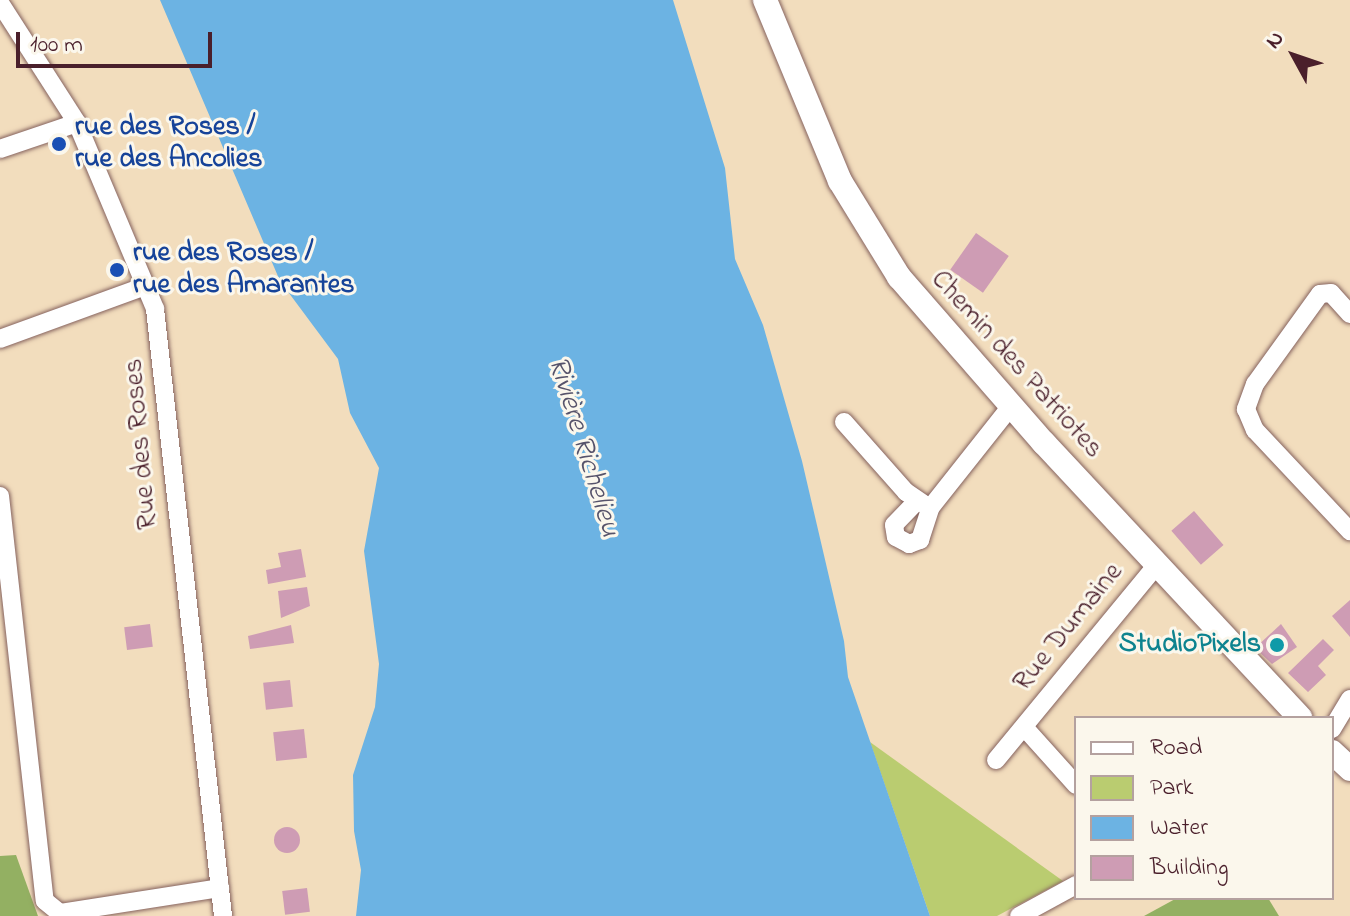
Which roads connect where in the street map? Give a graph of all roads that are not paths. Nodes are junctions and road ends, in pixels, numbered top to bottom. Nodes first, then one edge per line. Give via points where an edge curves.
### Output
1 (765, 0) edge
2 (0, 3) edge
3 (77, 123) junction
4 (0, 149) edge
5 (146, 286) junction
6 (1350, 314) edge
7 (0, 339) edge
8 (1011, 406) junction
9 (844, 422) dead end
10 (0, 496) edge
11 (1350, 531) edge
12 (1157, 565) junction
13 (1350, 699) edge
14 (1298, 716) edge
15 (1334, 726) edge
16 (1024, 727) junction
17 (1334, 754) edge
18 (996, 760) dead end
19 (1350, 769) edge
20 (1074, 783) edge
21 (1074, 886) edge
22 (220, 888) junction
23 (223, 916) edge
24 (1019, 916) edge

1 - 8 main road, Chemin des Patriotes via 840,181 872,239
2 - 3 street, Rue des Roses
3 - 4 street
3 - 5 street, Rue des Roses
5 - 7 street
5 - 22 street, Rue des Roses via 159,329
6 - 11 street via 1331,293 1320,294 1255,384 1246,409 1255,430
8 - 9 street via 924,504
8 - 12 main road, Chemin des Patriotes
10 - 22 street via 45,901 60,913
12 - 14 main road, Chemin des Patriotes
12 - 16 street, Rue Dumaine
13 - 15 street
16 - 18 street, Rue Dumaine
16 - 20 street, Rue Dumaine
17 - 19 main road
21 - 24 street
22 - 23 street, Rue des Roses

